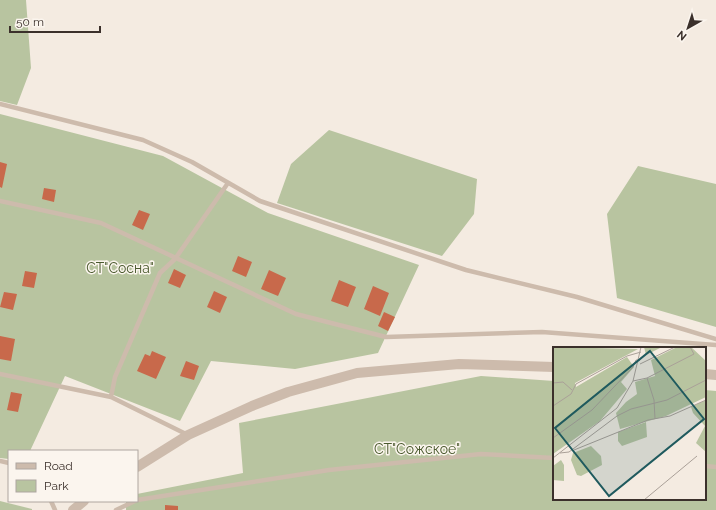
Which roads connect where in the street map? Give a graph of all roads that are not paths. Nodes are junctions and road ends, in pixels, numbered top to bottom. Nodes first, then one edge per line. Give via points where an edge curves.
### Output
1 (0, 104) edge
2 (228, 183) junction
3 (0, 201) edge
4 (175, 259) junction
5 (716, 339) edge
6 (716, 345) edge
7 (553, 366) edge
8 (0, 374) edge
9 (706, 374) edge
10 (716, 375) edge
11 (111, 397) junction
12 (188, 435) junction
13 (553, 458) edge
14 (138, 466) edge
15 (706, 466) edge
16 (716, 467) edge
17 (138, 501) edge
18 (134, 502) edge
19 (116, 510) edge

1 - 2 lane via 142,140 192,162
2 - 4 lane
2 - 5 lane via 260,201 466,270 578,297
3 - 4 lane via 101,223
4 - 6 lane via 296,314 386,337 542,332
4 - 11 lane via 160,273 116,377
7 - 12 street via 459,364 357,373 288,392
8 - 11 lane
9 - 10 street
11 - 12 lane
12 - 14 street
13 - 17 lane via 474,455 329,470
15 - 16 lane
18 - 19 lane

